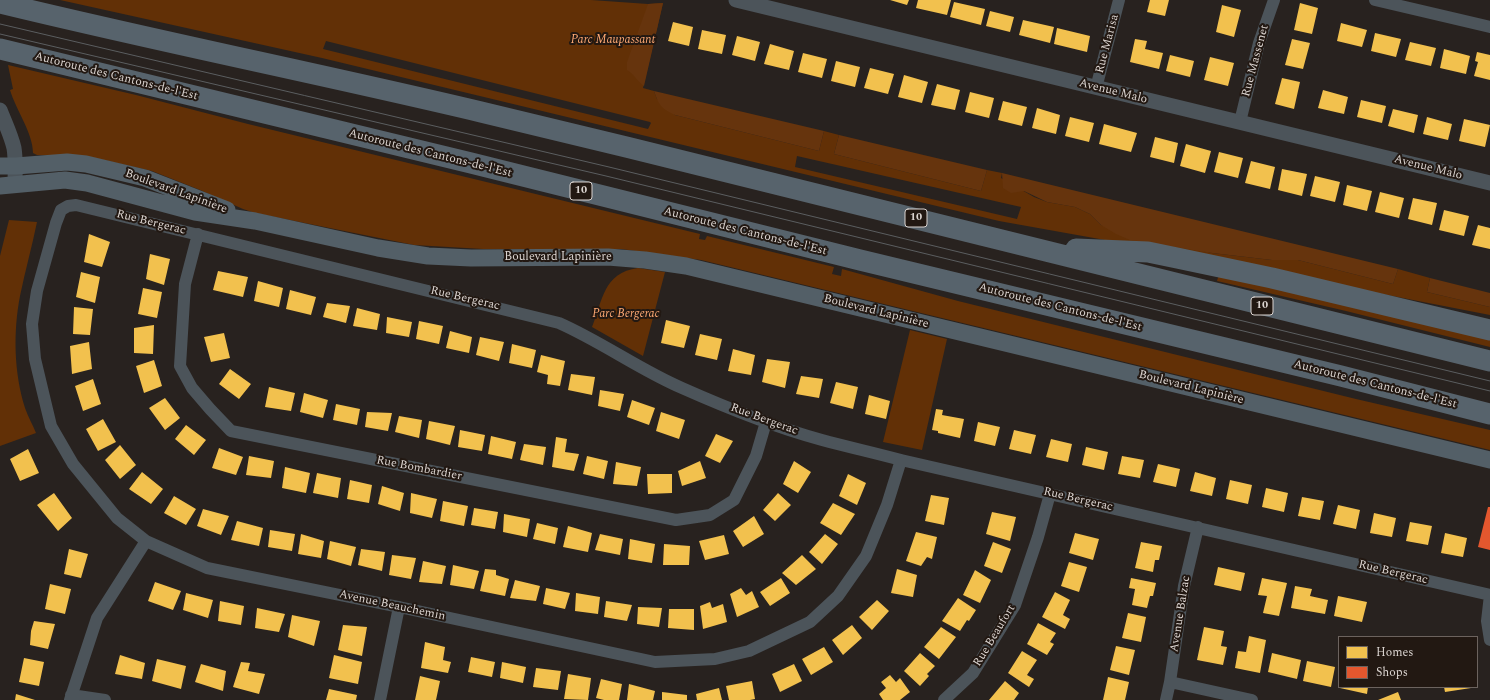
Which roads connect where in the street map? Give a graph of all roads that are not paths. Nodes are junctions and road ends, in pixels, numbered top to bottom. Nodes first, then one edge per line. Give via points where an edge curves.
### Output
1 (736, 0) edge
2 (1119, 0) edge
3 (1274, 0) edge
4 (1375, 0) edge
5 (5, 5) edge
6 (1490, 28) edge
7 (8, 51) edge
8 (1096, 88) junction
9 (0, 110) edge
10 (1240, 122) junction
11 (8, 166) edge
12 (1490, 183) edge
13 (8, 186) edge
14 (59, 216) joint
15 (255, 221) junction
16 (198, 234) junction
17 (1035, 248) junction
18 (1490, 330) edge
19 (1490, 361) edge
20 (1490, 414) edge
21 (766, 422) junction
22 (901, 460) junction
23 (1490, 460) edge
24 (1050, 494) junction
25 (1198, 527) junction
26 (146, 541) junction
27 (1490, 595) edge
28 (399, 607) junction
29 (1490, 640) edge
30 (1170, 682) junction
31 (71, 698) edge
32 (105, 700) edge
33 (380, 700) edge
34 (944, 700) edge
35 (1166, 700) edge
36 (1252, 700) edge

1 - 8 street, Avenue Malo
2 - 8 street, Rue Marisa
3 - 10 street, Rue Massenet via 1259,43
4 - 6 street
5 - 17 highway, 10 via 483,112
7 - 20 highway, Autoroute des Cantons-de-l'Est / 10
8 - 10 street, Avenue Malo
9 - 11 street via 12,140
10 - 12 street, Avenue Malo
11 - 13 street
11 - 15 main road, Boulevard Lapinière via 67,162 101,167 144,178
13 - 15 main road, Boulevard Lapinière via 64,180 83,182 195,212
14 - 16 street, Rue Bergerac via 68,206 76,205
14 - 26 street, Avenue Beauchemin via 37,291 32,324 34,359 51,426 73,464 117,518
15 - 23 main road, Boulevard Lapinière via 428,256 608,257 698,269
16 - 21 street, Rue Bergerac via 559,323 690,392
16 - 21 street, Rue Bombardier via 185,284 180,366 192,388 231,431 676,520 710,515 734,500 756,456
17 - 18 highway via 1160,254
17 - 19 highway, 10
21 - 22 street, Rue Bergerac via 820,440
22 - 24 street, Rue Bergerac
22 - 28 street, Avenue Beauchemin via 887,505 866,556 838,596 810,622 749,651 715,660 655,662
24 - 25 street, Rue Bergerac
24 - 34 street, Rue Beaufort via 1015,605 973,673
25 - 27 street, Rue Bergerac
25 - 30 street, Avenue Balzac via 1184,586
26 - 28 street, Avenue Beauchemin via 207,568
26 - 31 street via 97,618
27 - 29 street
28 - 33 street
30 - 35 street, Avenue Balzac
30 - 36 street
31 - 32 street

